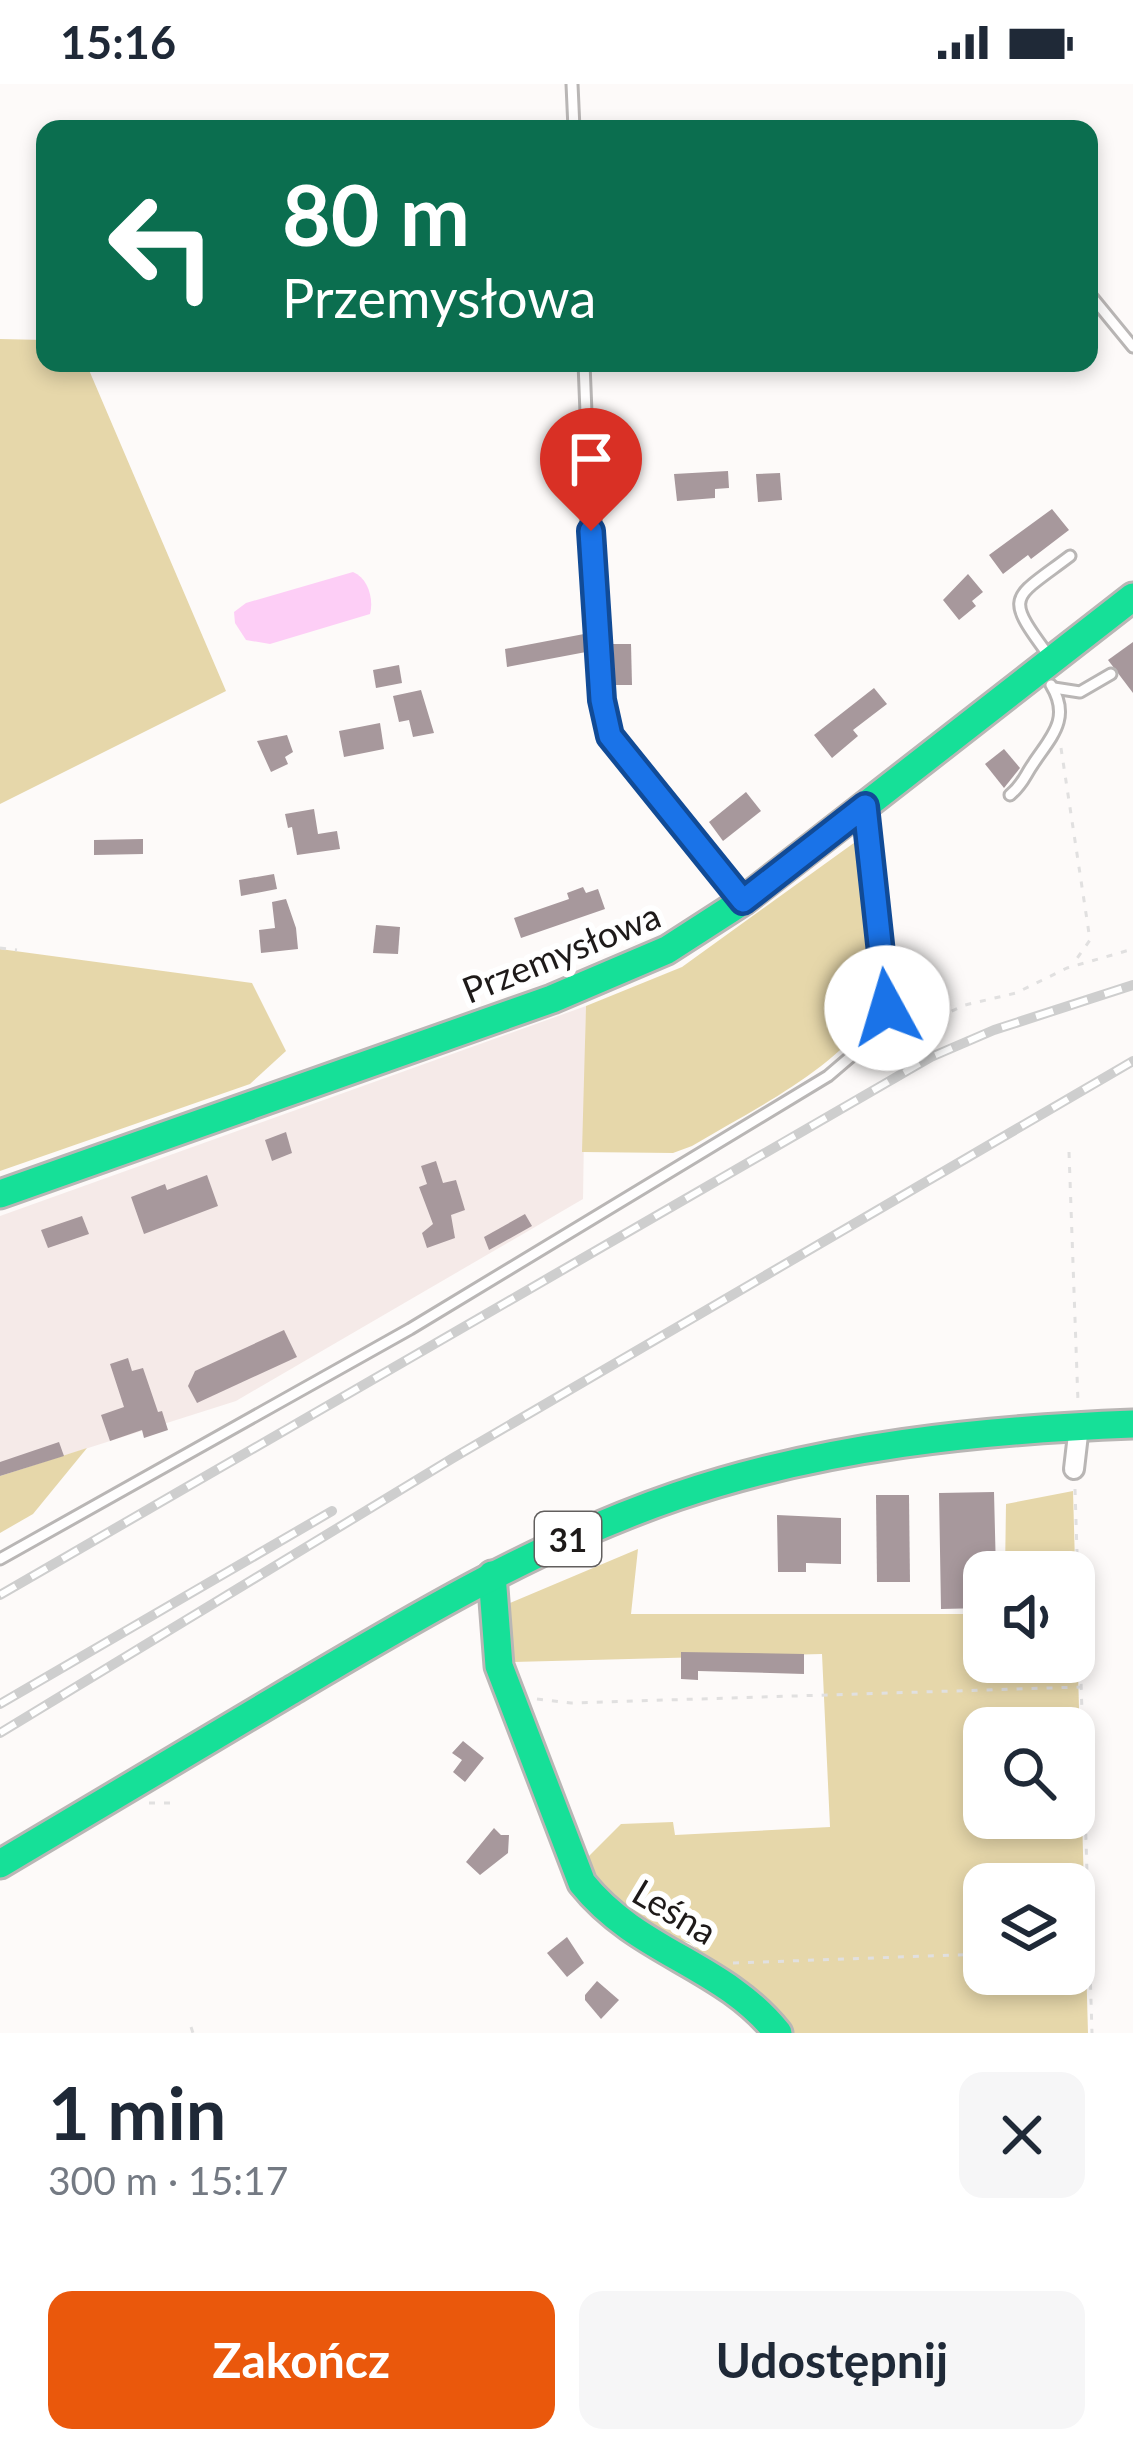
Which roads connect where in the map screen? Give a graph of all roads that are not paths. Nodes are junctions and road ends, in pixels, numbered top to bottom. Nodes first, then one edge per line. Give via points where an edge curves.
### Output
1 (572, 84) edge
2 (574, 120) edge
3 (1098, 304) edge
4 (1133, 347) edge
5 (584, 372) edge
6 (589, 488) joint
7 (1070, 556) dead end
8 (1133, 597) edge
9 (1047, 672) junction
10 (1111, 674) dead end
11 (1010, 795) dead end
12 (865, 806) junction
13 (743, 901) junction
14 (0, 1194) edge
15 (1133, 1424) edge
16 (1079, 1426) junction
17 (1074, 1469) road end
18 (0, 1558) edge
19 (492, 1575) junction
20 (0, 1864) edge
21 (778, 2033) edge

1 - 2 lane
3 - 4 lane
5 - 6 lane
6 - 13 street via 610,736
7 - 9 lane via 1018,605
8 - 9 street, Przemysłowa
9 - 10 lane via 1068,692
9 - 11 lane via 1057,728
9 - 12 street, Przemysłowa
12 - 13 street, Przemysłowa
12 - 18 lane via 887,1008 876,1035 828,1076 630,1198
13 - 14 street, Przemysłowa via 687,940 603,980
15 - 16 street, 31
16 - 17 street
16 - 19 street, 31 via 912,1440 794,1462 612,1520
19 - 20 street, 31
19 - 21 street, Leśna via 496,1652 566,1849 593,1900 640,1940 727,1984

